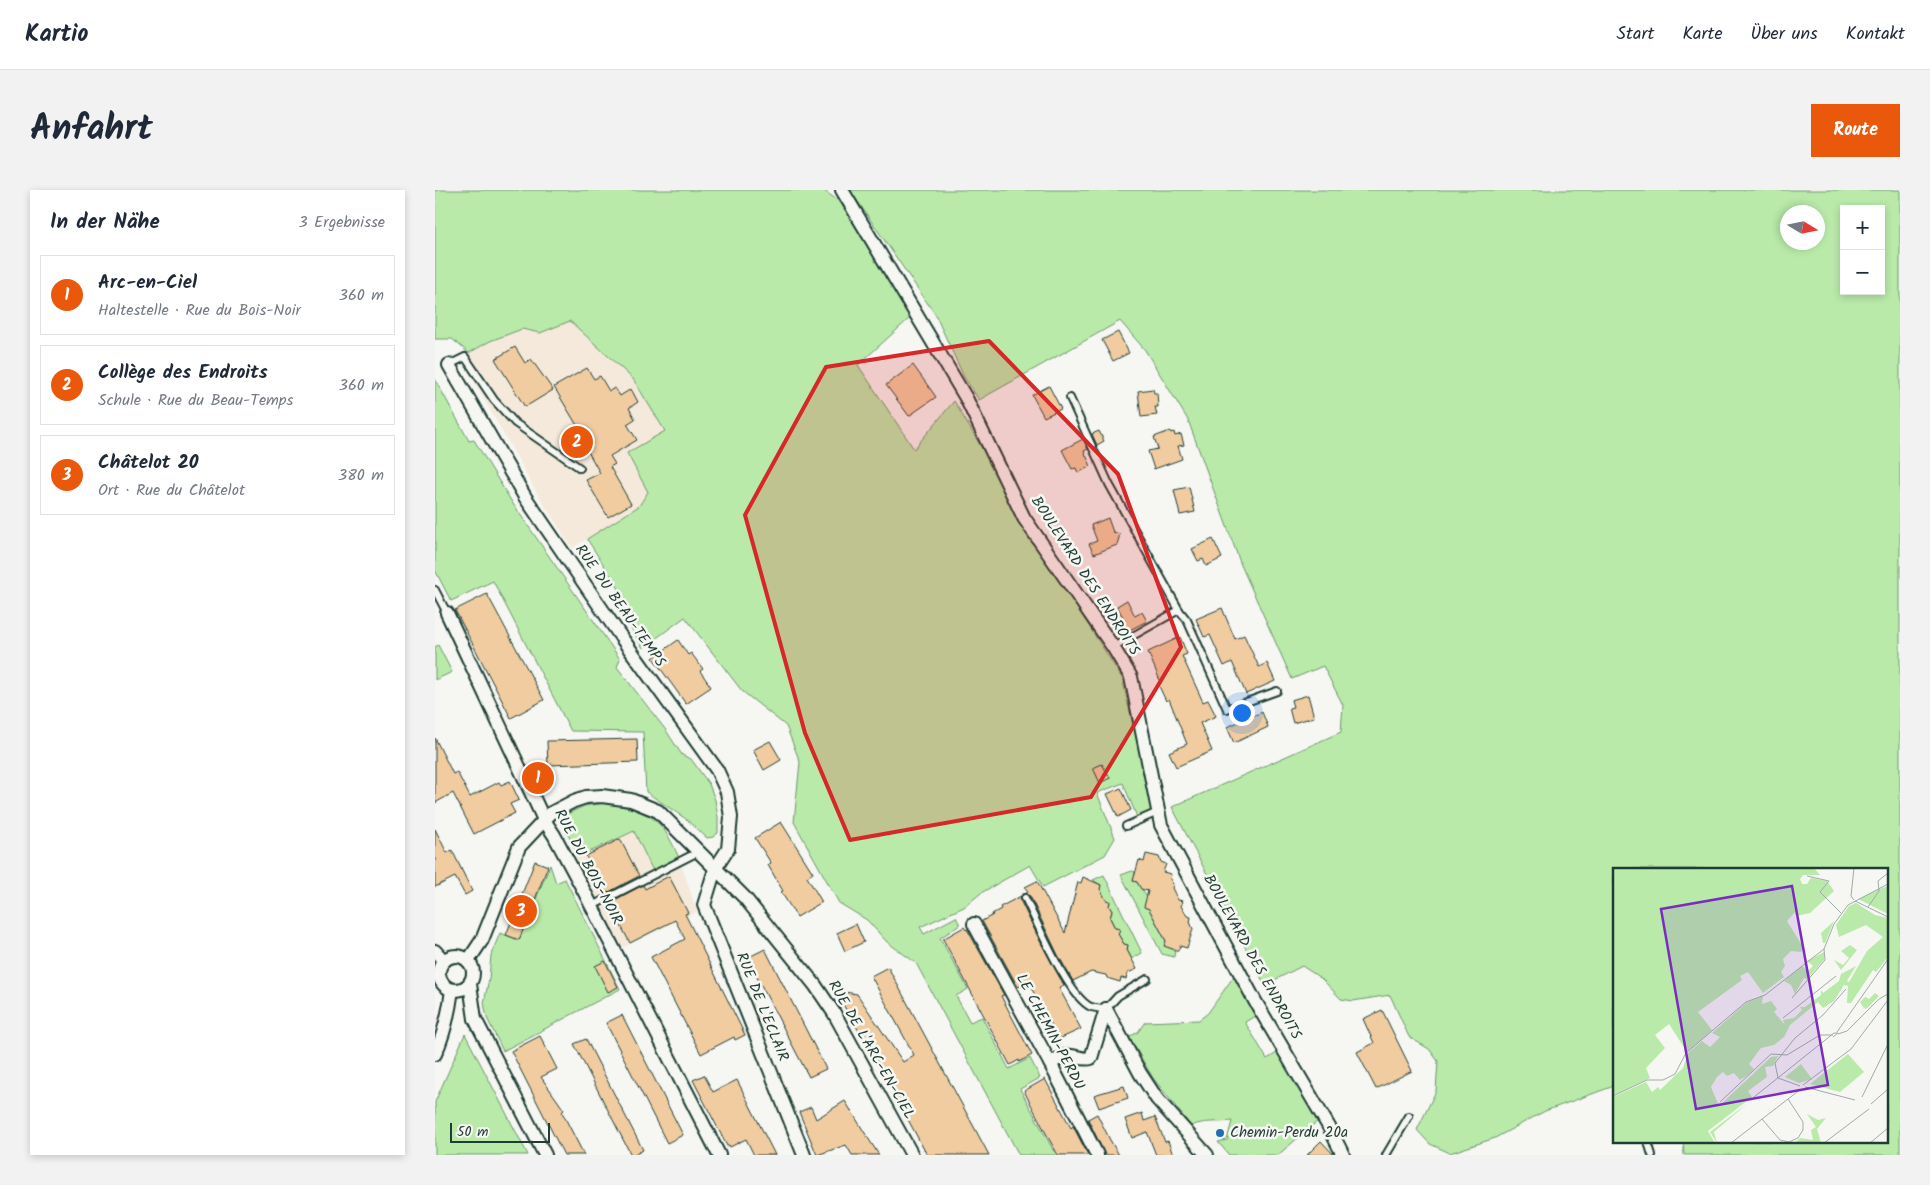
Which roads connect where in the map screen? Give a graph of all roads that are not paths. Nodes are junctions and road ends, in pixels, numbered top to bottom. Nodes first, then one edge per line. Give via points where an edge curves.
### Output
1 (842, 190) edge
2 (449, 366) joint
3 (1070, 398) dead end
4 (580, 468) dead end
5 (435, 590) edge
6 (1179, 610) junction
7 (447, 613) joint
8 (1113, 647) junction
9 (1277, 691) dead end
10 (1158, 812) junction
11 (544, 820) junction
12 (1126, 826) dead end
13 (699, 852) junction
14 (715, 869) junction
15 (1025, 898) dead end
16 (592, 906) junction
17 (974, 924) dead end
18 (435, 951) edge
19 (444, 961) junction
20 (468, 961) junction
21 (1147, 979) dead end
22 (470, 984) junction
23 (452, 990) junction
24 (1106, 1009) junction
25 (435, 1054) edge
26 (1050, 1063) junction
27 (1409, 1116) dead end
28 (1648, 1142) edge
29 (545, 1155) edge
30 (719, 1155) edge
31 (804, 1155) edge
32 (912, 1155) edge
33 (1097, 1155) edge
34 (1207, 1155) edge
35 (1343, 1155) edge
36 (1386, 1155) edge
37 (1651, 1155) edge

1 - 8 street, BOULEVARD DES ENDROITS via 966,398 1024,518
2 - 4 lane via 465,357 494,400 515,423
2 - 14 street, RUE DU BEAU-TEMPS via 525,497 616,631 717,770 727,792 731,817 728,849
3 - 6 lane via 1109,484
5 - 7 lane, RUE DU BOIS-NOIR
6 - 8 lane
6 - 9 lane via 1187,620 1227,709
7 - 11 street, RUE DU BOIS-NOIR
8 - 10 street, BOULEVARD DES ENDROITS via 1131,677
10 - 12 lane
10 - 35 street, BOULEVARD DES ENDROITS via 1161,825 1255,1001
11 - 13 street, RUE DE L'ARC-EN-CIEL via 551,812 586,797 631,800 658,811
11 - 16 street, RUE DU BOIS-NOIR
11 - 20 street, RUE DE L'ARC-EN-CIEL via 519,847 482,940
13 - 14 street, RUE DE L'ARC-EN-CIEL
13 - 16 lane
14 - 31 street, RUE DE L'ECLAIR via 704,906
14 - 32 street, RUE DE L'ARC-EN-CIEL via 745,898 815,985 834,1013
15 - 24 lane via 1066,979 1090,1006
16 - 30 street, RUE DU BOIS-NOIR
17 - 26 street, LE CHEMIN-PERDU
18 - 19 street
19 - 20 street via 459,956
19 - 23 street via 439,976 443,985
20 - 22 street via 473,969
21 - 24 lane via 1118,996
22 - 23 street via 462,990
22 - 29 street via 477,1024
23 - 25 street
24 - 26 street via 1091,1058 1084,1060 1064,1056
24 - 34 street via 1157,1099
26 - 33 street, LE CHEMIN-PERDU
27 - 36 lane
28 - 37 lane

